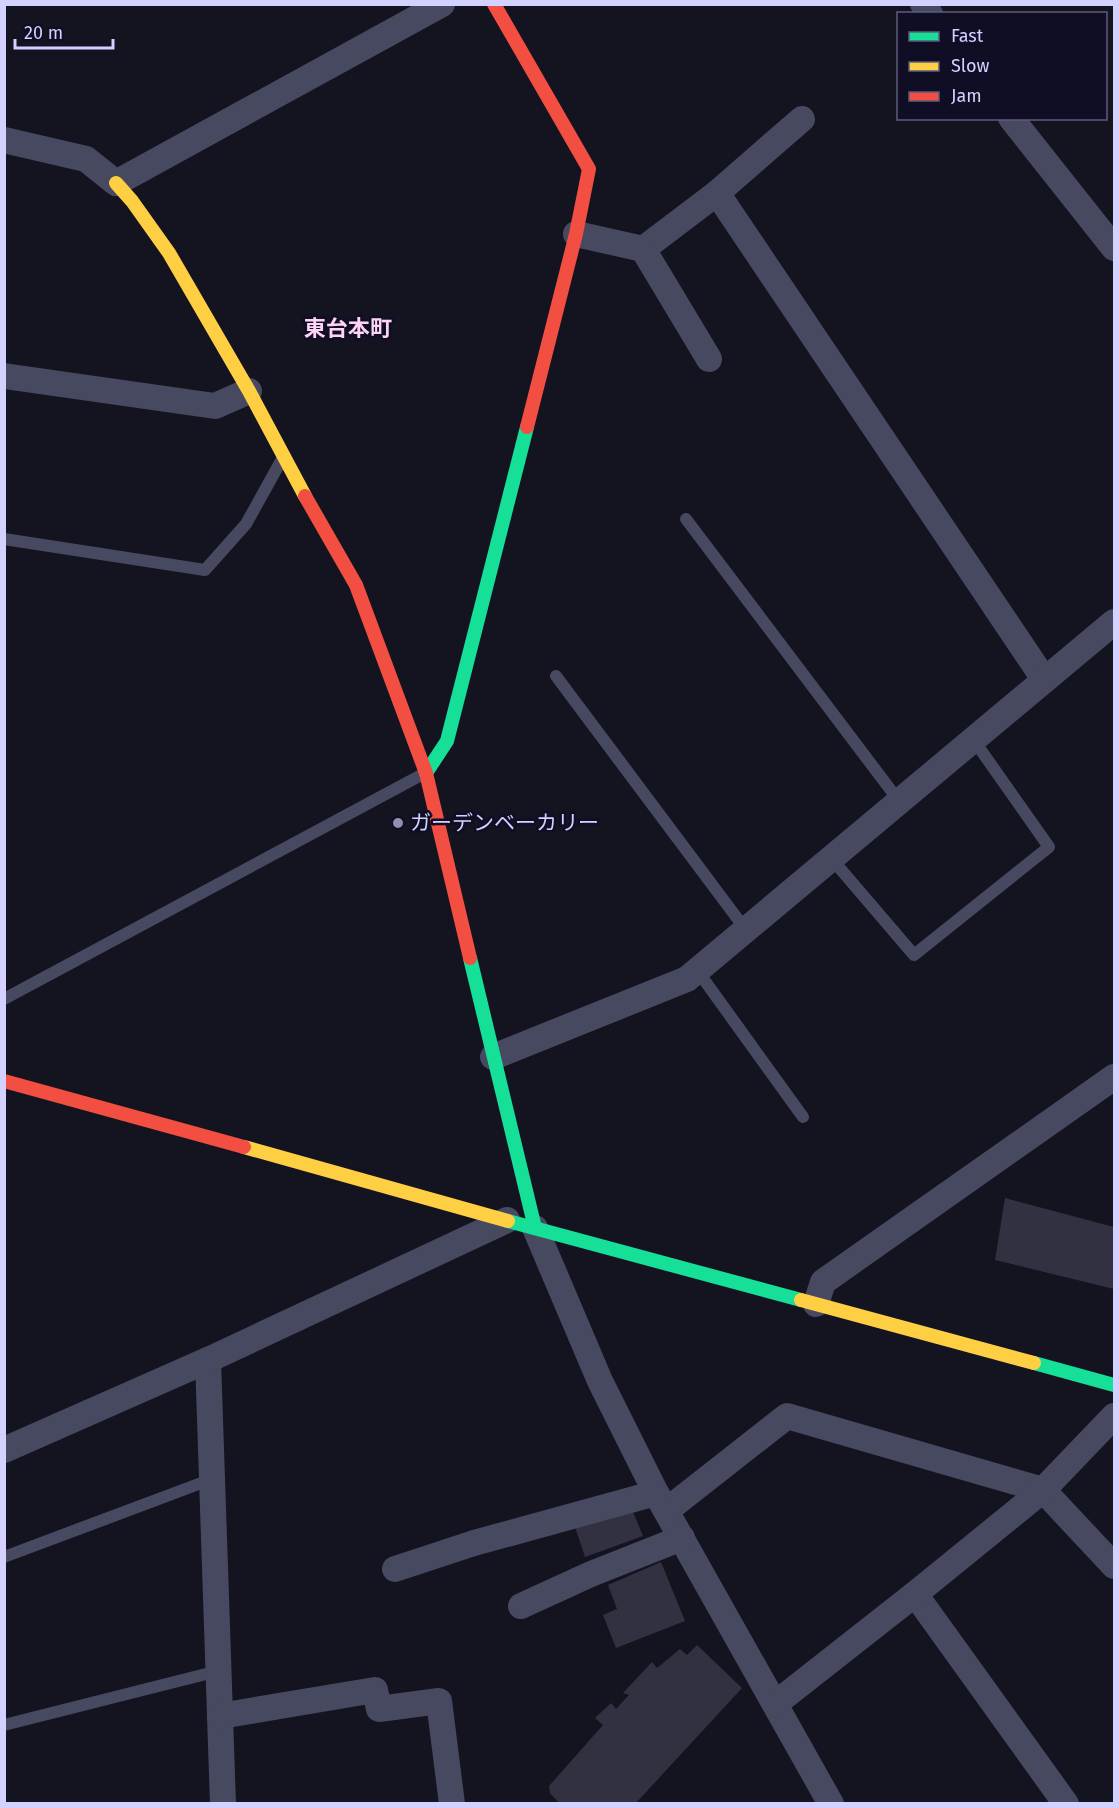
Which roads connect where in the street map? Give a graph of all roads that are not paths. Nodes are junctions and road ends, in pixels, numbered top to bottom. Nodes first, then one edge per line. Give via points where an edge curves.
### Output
1 (442, 4) edge
2 (494, 4) edge
3 (802, 119) dead end
4 (1013, 120) edge
5 (4, 140) edge
6 (116, 183) junction
7 (717, 193) junction
8 (576, 234) junction
9 (1114, 248) edge
10 (642, 249) junction
11 (710, 359) dead end
12 (4, 376) edge
13 (249, 391) junction
14 (283, 458) junction
15 (686, 519) dead end
16 (4, 539) edge
17 (1114, 622) edge
18 (556, 676) dead end
19 (1044, 680) junction
20 (973, 739) junction
21 (426, 773) junction
22 (899, 801) junction
23 (831, 858) junction
24 (746, 930) junction
25 (697, 970) junction
26 (4, 999) edge
27 (493, 1058) junction
28 (1113, 1080) edge
29 (4, 1081) edge
30 (803, 1117) dead end
31 (507, 1220) junction
32 (535, 1228) junction
33 (816, 1304) junction
34 (208, 1360) junction
35 (1114, 1385) edge
36 (1114, 1416) edge
37 (4, 1450) edge
38 (212, 1479) junction
39 (1043, 1490) junction
40 (661, 1502) junction
41 (682, 1538) junction
42 (4, 1557) edge
43 (1114, 1566) edge
44 (394, 1569) dead end
45 (915, 1594) junction
46 (521, 1606) dead end
47 (218, 1671) junction
48 (775, 1704) junction
49 (220, 1716) junction
50 (4, 1725) edge
51 (223, 1803) edge
52 (452, 1803) edge
53 (831, 1803) edge
54 (1066, 1803) edge

1 - 6 street
2 - 8 street via 589,169
3 - 7 street
4 - 9 street
5 - 6 street via 86,159
6 - 13 street via 169,253
7 - 10 street
7 - 19 street
8 - 10 street
8 - 21 street via 447,741
10 - 11 street
12 - 13 street via 215,406
13 - 14 street
14 - 16 lane via 246,524 205,570
14 - 21 street via 356,585
15 - 22 lane
17 - 19 street
18 - 24 lane
19 - 20 street
20 - 22 street
20 - 23 lane via 1049,847 914,955
21 - 26 lane
21 - 27 street
22 - 23 street
23 - 24 street
24 - 25 street
25 - 27 street via 687,979
25 - 30 lane
27 - 32 street
28 - 33 street via 823,1282
29 - 31 street
31 - 32 street
31 - 34 street
32 - 33 street
32 - 40 street via 600,1381
33 - 35 street
34 - 37 street
34 - 38 street
36 - 39 street
38 - 42 lane
38 - 47 street
39 - 40 street via 787,1416
39 - 43 street
39 - 45 street
40 - 41 street
40 - 44 street via 474,1543
41 - 46 street
41 - 48 street
45 - 48 street
45 - 54 street
47 - 49 street
47 - 50 lane
48 - 53 street
49 - 51 street
49 - 52 street via 375,1690 379,1709 439,1701

